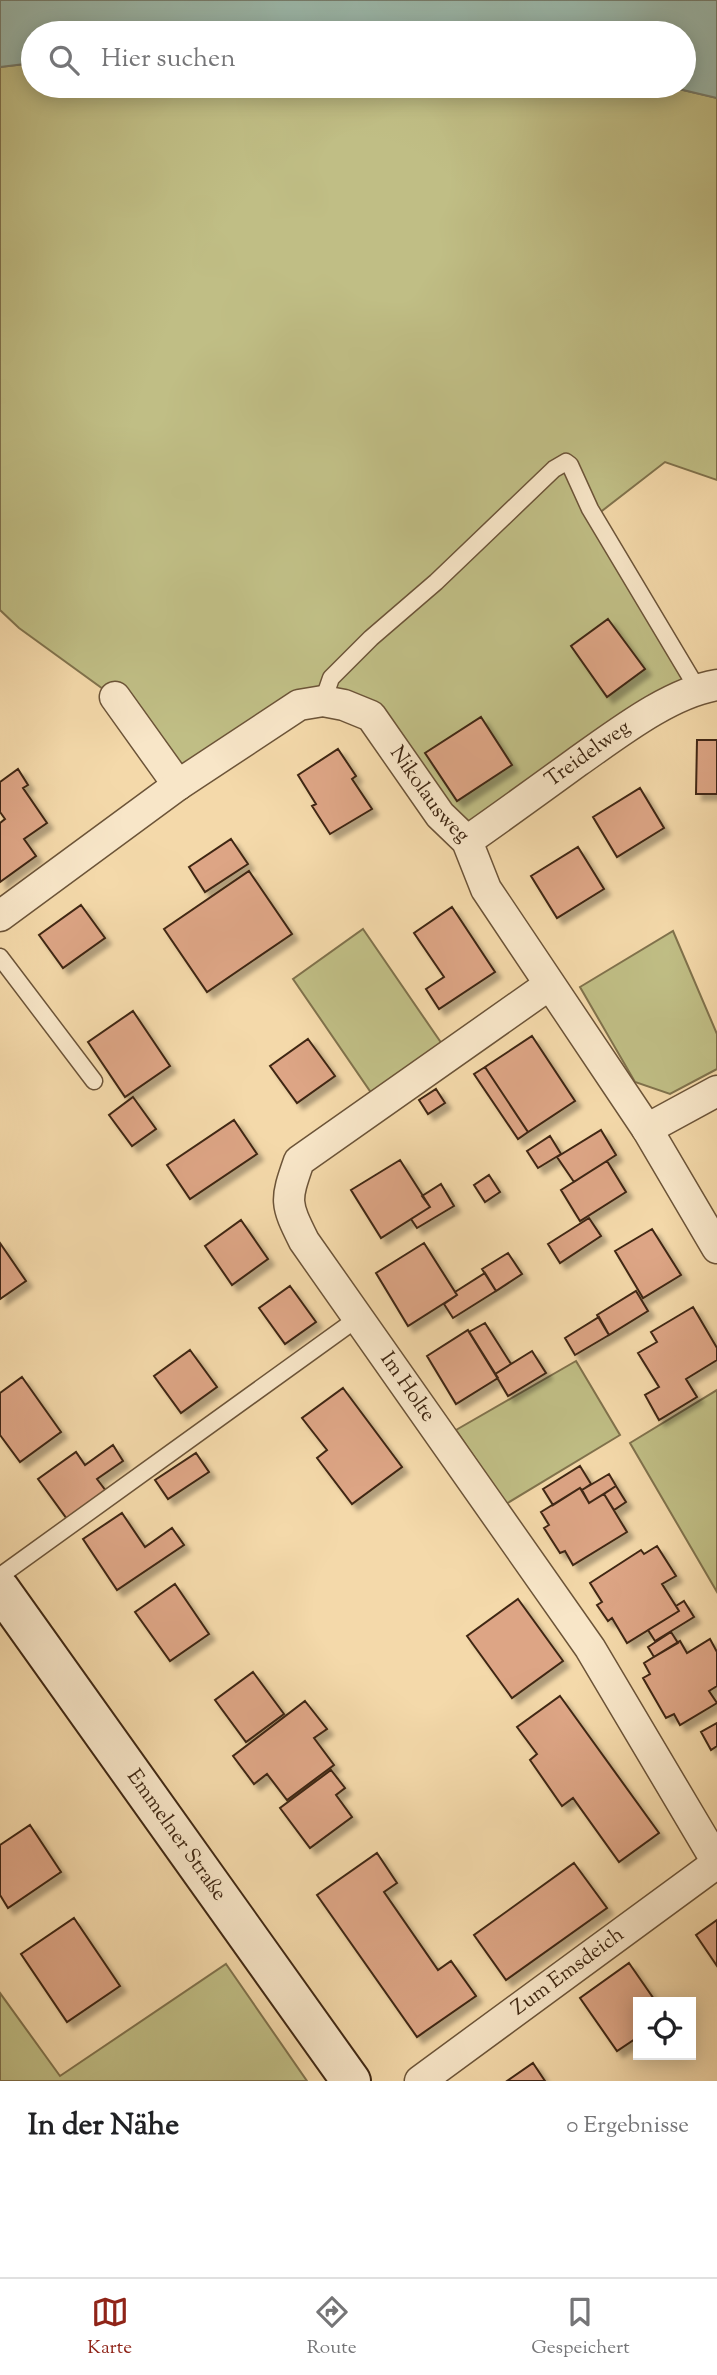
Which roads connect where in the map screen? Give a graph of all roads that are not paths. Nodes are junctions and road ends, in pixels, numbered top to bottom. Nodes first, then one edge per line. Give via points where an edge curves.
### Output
1 (707, 687) edge
2 (114, 697) dead end
3 (323, 701) junction
4 (178, 785) junction
5 (467, 841) junction
6 (0, 916) edge
7 (0, 957) edge
8 (549, 985) junction
9 (94, 1080) dead end
10 (717, 1091) edge
11 (647, 1129) junction
12 (717, 1248) edge
13 (358, 1318) junction
14 (0, 1576) edge
15 (0, 1589) edge
16 (717, 1863) edge
17 (351, 2081) edge
18 (420, 2081) edge

1 - 3 lane via 590,509 566,463 554,469 342,666 331,678
1 - 5 street, Treidelweg via 679,696 614,736
2 - 4 street
3 - 4 street via 299,705
3 - 5 street, Nikolausweg via 371,716 440,815
4 - 6 street
5 - 8 street, Nikolausweg via 486,889
7 - 9 lane
8 - 11 street, Nikolausweg
8 - 13 street, Im Holte via 299,1161 288,1193 291,1214 304,1241
10 - 11 street
11 - 12 street, Nikolausweg
13 - 14 lane
13 - 16 street, Im Holte via 590,1648
15 - 17 street, Emmelner Straße
16 - 18 street, Zum Emsdeich

